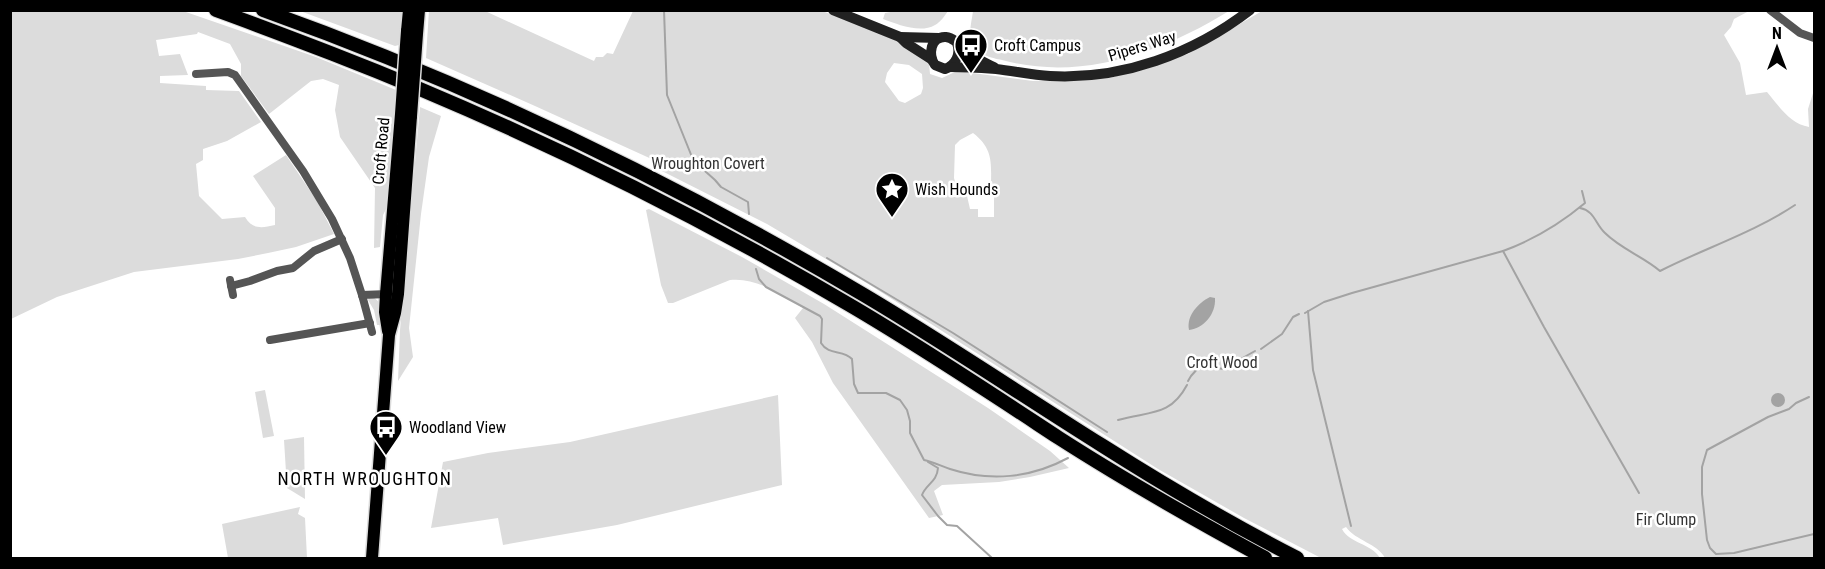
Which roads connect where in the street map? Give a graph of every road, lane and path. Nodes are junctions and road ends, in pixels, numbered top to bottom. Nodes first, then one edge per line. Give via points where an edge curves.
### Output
1 (216, 10) edge
2 (263, 10) edge
3 (409, 10) edge
4 (419, 10) edge
5 (833, 10) edge
6 (1250, 10) edge
7 (1770, 10) edge
8 (412, 32) junction
9 (900, 37) junction
10 (939, 38) junction
11 (1815, 38) edge
12 (957, 43) junction
13 (931, 59) junction
14 (950, 67) junction
15 (997, 69) junction
16 (196, 74) dead end
17 (342, 239) junction
18 (392, 294) junction
19 (233, 295) dead end
20 (362, 295) junction
21 (369, 323) junction
22 (372, 332) dead end
23 (270, 340) dead end
24 (372, 558) edge
25 (1265, 558) edge
26 (1297, 558) edge

1 - 25 highway via 506,126 699,221 855,308 1097,461
2 - 26 highway via 476,96 710,209 857,291 1132,465
3 - 8 main road, Croft Road
4 - 8 main road, Croft Road
5 - 9 main road
6 - 15 main road, Pipers Way via 1197,44 1130,69 1062,77
7 - 11 street via 1800,33
8 - 18 main road, Croft Road, bridge
9 - 10 main road
9 - 13 main road
10 - 12 main road via 948,37
10 - 13 main road via 933,43
12 - 14 main road via 958,55
12 - 15 main road, Pipers Way
13 - 14 main road via 940,68
14 - 15 main road, Pipers Way
16 - 17 street via 228,72 237,77 308,178
17 - 19 street via 314,251 293,268 250,282 230,283
17 - 20 street
18 - 20 street
18 - 24 main road, Croft Road via 385,312 389,335
20 - 21 street
21 - 22 street
21 - 23 street

